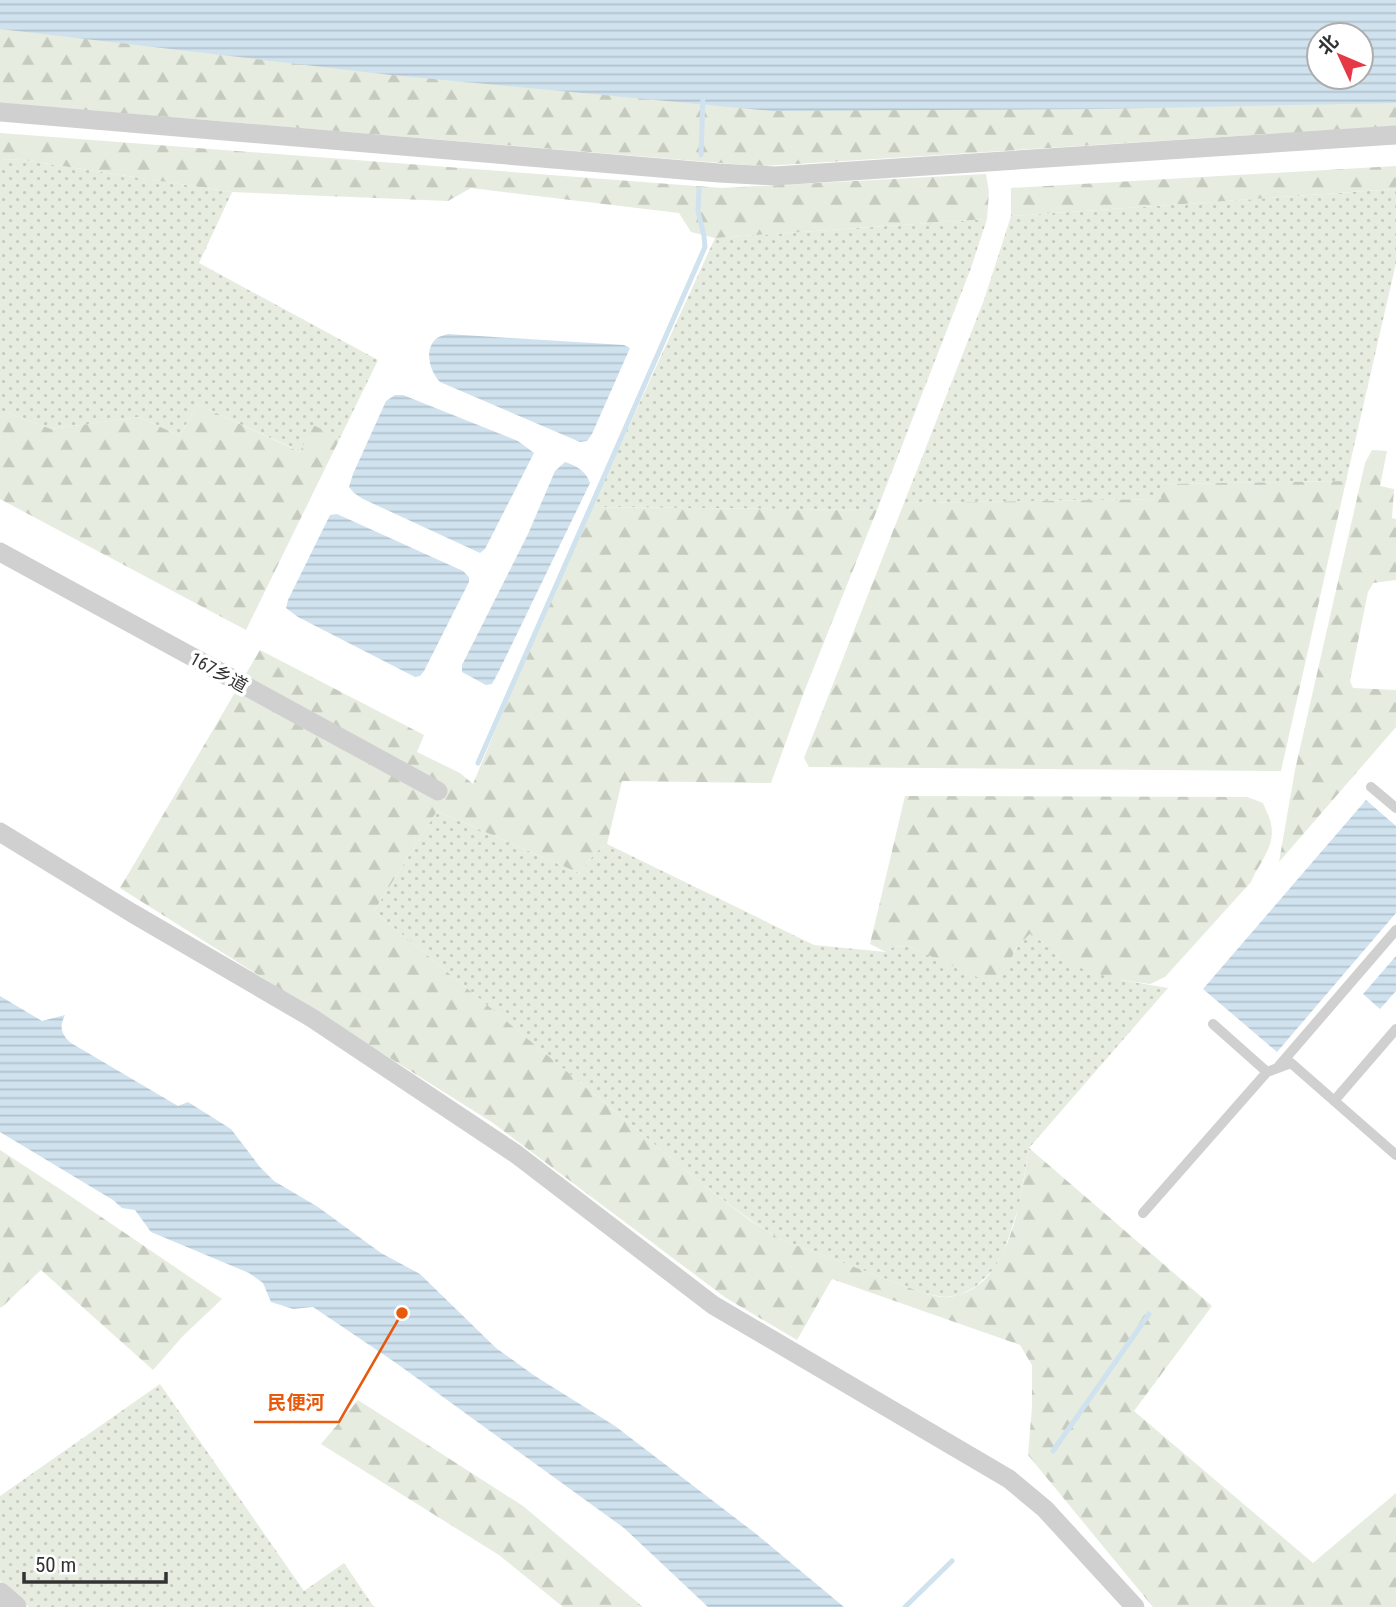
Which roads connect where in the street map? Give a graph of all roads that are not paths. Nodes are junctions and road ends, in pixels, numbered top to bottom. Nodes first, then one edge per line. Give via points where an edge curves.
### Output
1 (0, 112) edge
2 (1396, 135) edge
3 (0, 552) edge
4 (1371, 788) dead end
5 (438, 791) dead end
6 (1396, 808) edge
7 (0, 832) edge
8 (1396, 930) edge
9 (1213, 1024) dead end
10 (1396, 1029) edge
11 (1278, 1068) junction
12 (1267, 1072) junction
13 (1334, 1101) junction
14 (1396, 1155) edge
15 (1143, 1213) dead end
16 (0, 1594) edge
17 (15, 1607) edge
18 (1135, 1607) edge

1 - 2 street via 775,176
3 - 5 street, 167乡道
4 - 6 lane
7 - 18 street via 312,1018 448,1108 516,1154 713,1306 1009,1479 1045,1508
8 - 11 lane
9 - 12 lane
10 - 13 lane
11 - 12 lane
11 - 13 lane via 1291,1063
12 - 15 lane
13 - 14 lane
16 - 17 street

